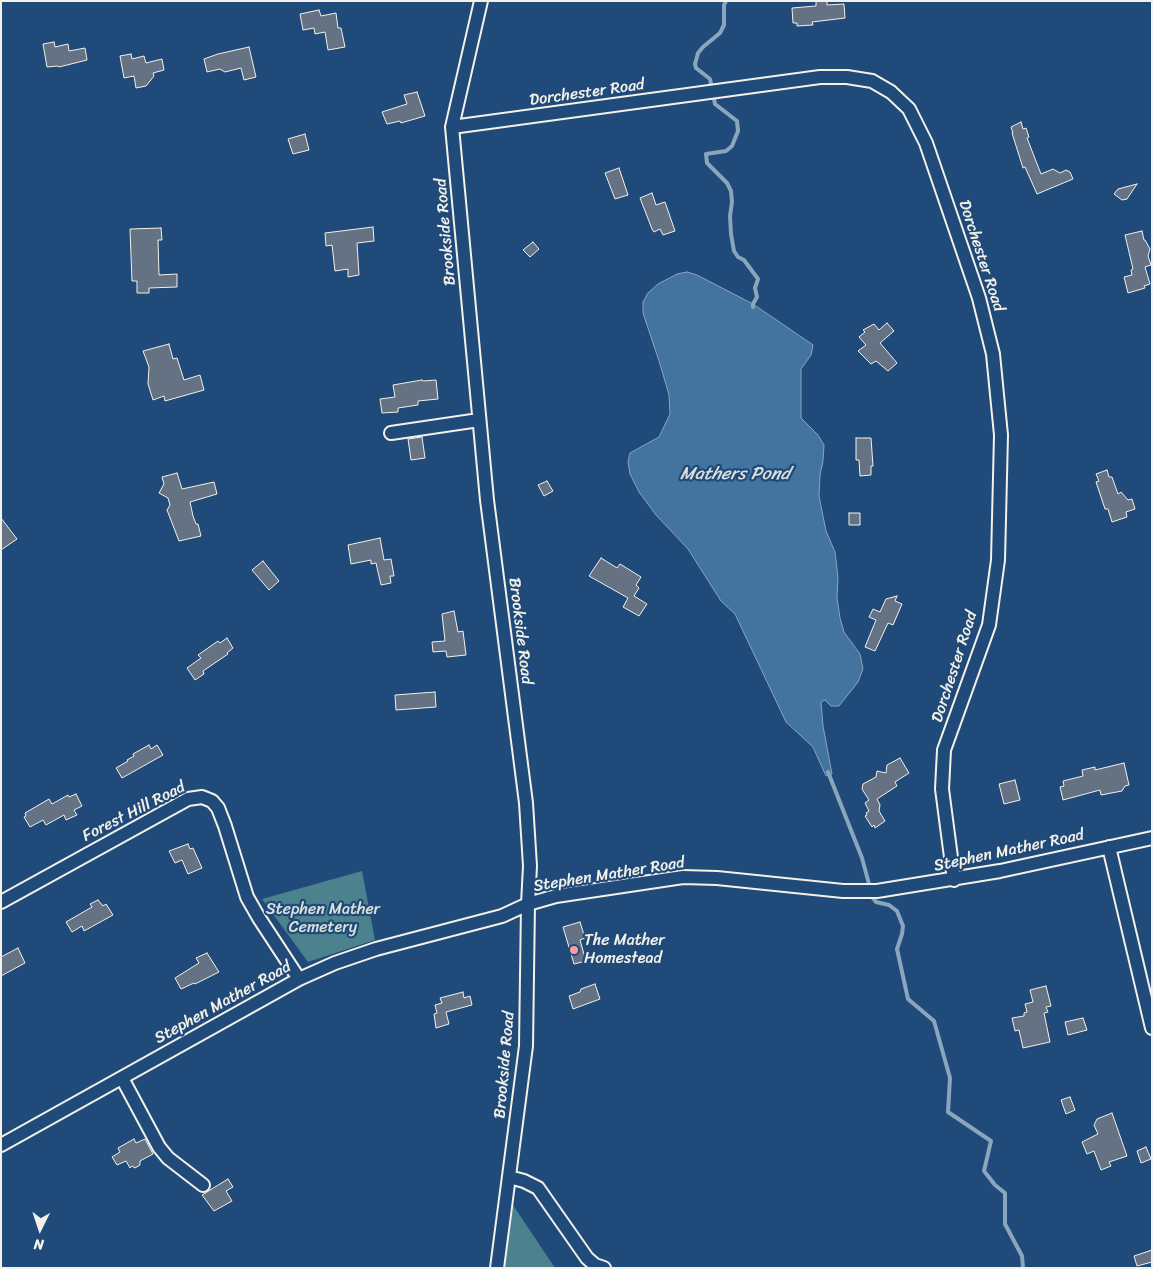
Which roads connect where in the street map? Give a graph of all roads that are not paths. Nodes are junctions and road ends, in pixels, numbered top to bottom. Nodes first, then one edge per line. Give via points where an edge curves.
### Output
1 (481, 1) edge
2 (452, 127) junction
3 (479, 420) junction
4 (391, 433) dead end
5 (1152, 838) edge
6 (1109, 847) junction
7 (954, 880) junction
8 (1, 902) edge
9 (528, 904) junction
10 (299, 979) junction
11 (1152, 1028) edge
12 (122, 1078) junction
13 (1, 1145) edge
14 (509, 1177) junction
15 (203, 1185) dead end
16 (497, 1268) edge
17 (604, 1268) edge

1 - 2 street, Brookside Road
2 - 3 street, Brookside Road
2 - 7 street, Dorchester Road via 820,77 872,81 891,92 909,109 926,143 979,298 993,354 999,402 998,560 989,625 944,750 942,789
3 - 4 street
3 - 9 street, Brookside Road via 488,516 526,804 530,866
5 - 6 street, Stephen Mather Road
6 - 7 street, Stephen Mather Road
6 - 11 street
7 - 9 street, Stephen Mather Road via 861,892 683,877 556,896
8 - 10 street, Forest Hill Road via 188,799 202,797 218,808 247,897
9 - 10 street, Stephen Mather Road via 502,916 376,949
9 - 14 street, Brookside Road via 526,1046
10 - 12 street, Stephen Mather Road
12 - 13 street, Stephen Mather Road
12 - 15 street via 159,1147
14 - 16 street, Brookside Road
14 - 17 street via 538,1188 587,1258

